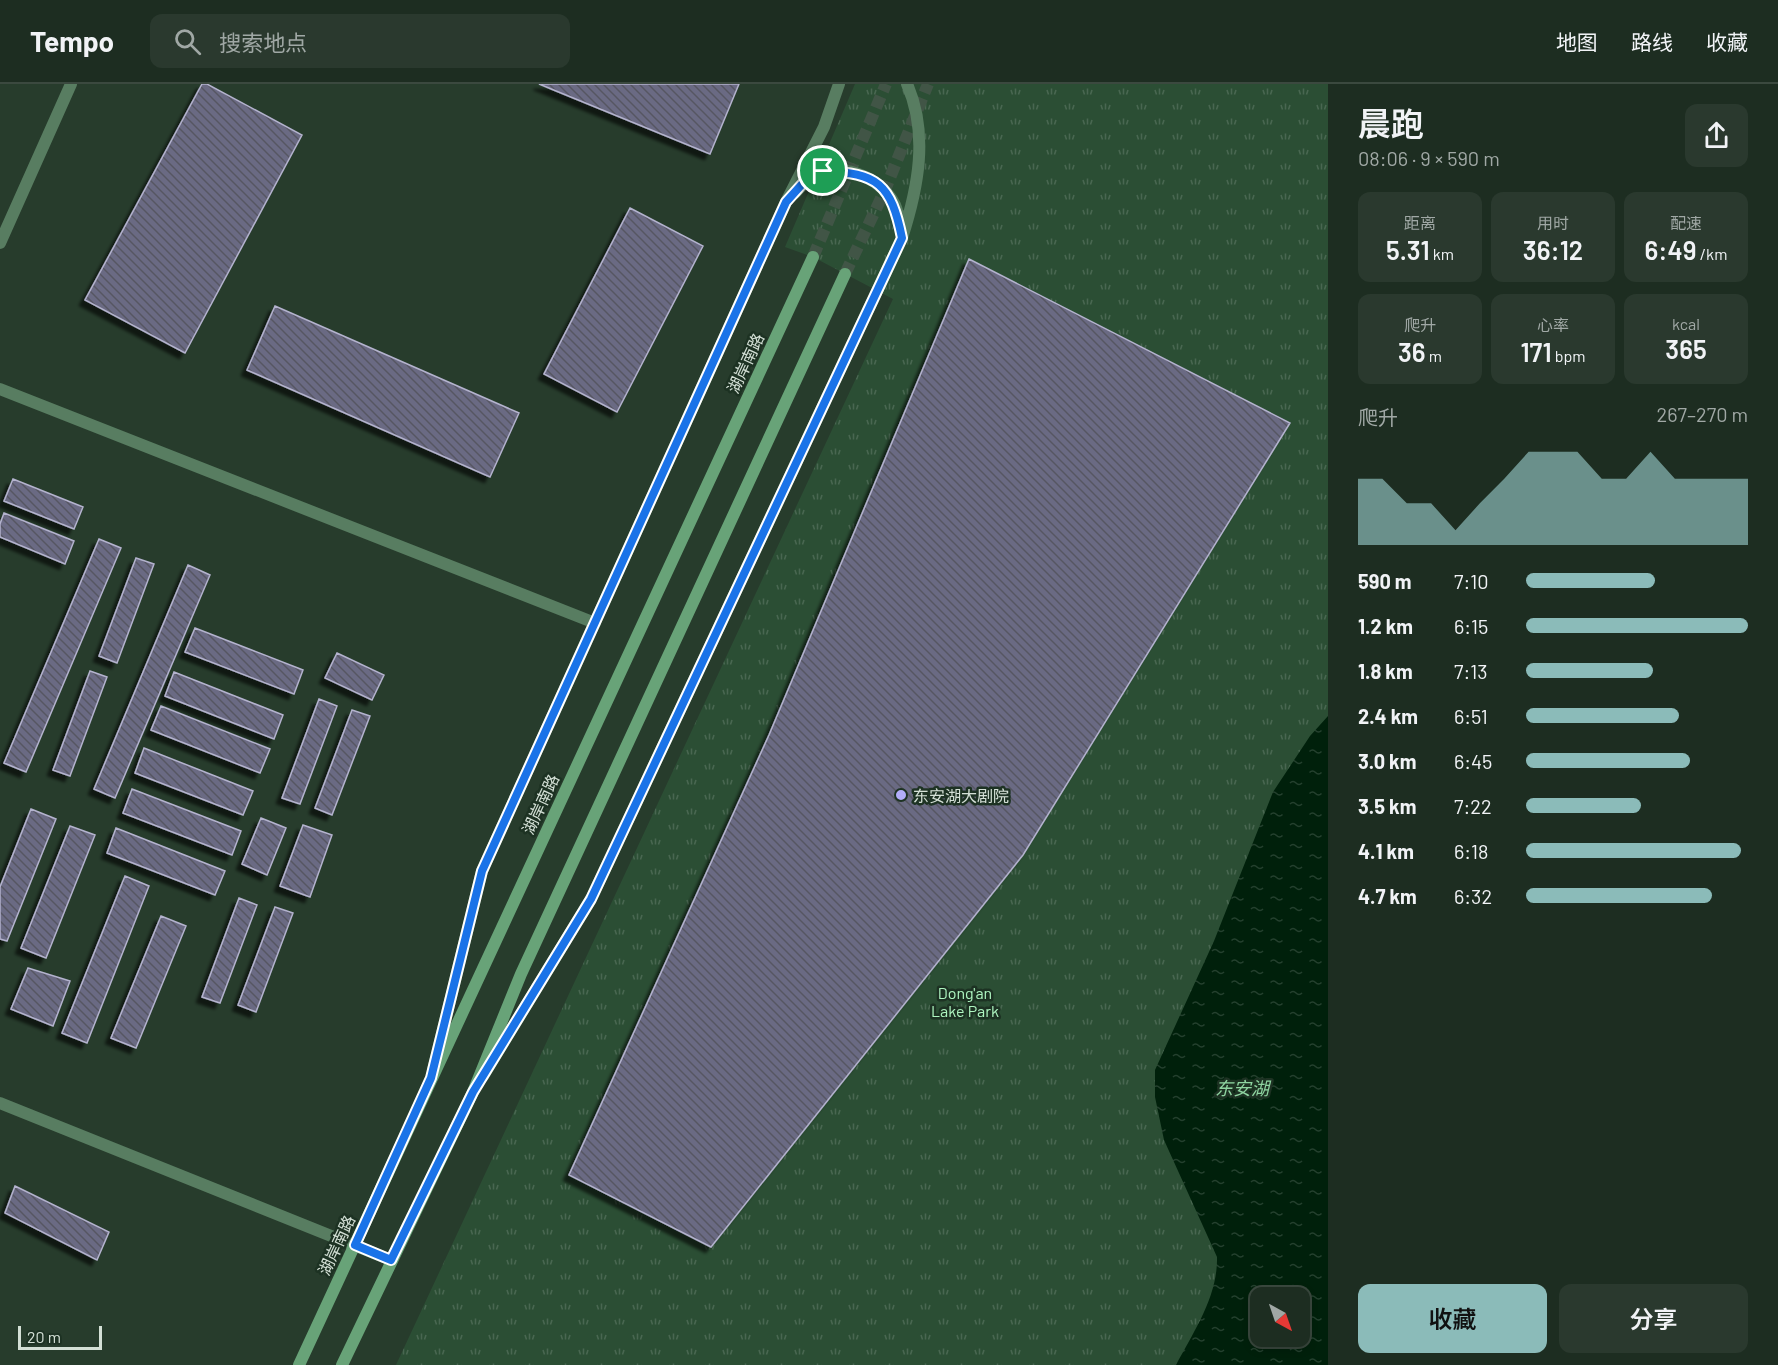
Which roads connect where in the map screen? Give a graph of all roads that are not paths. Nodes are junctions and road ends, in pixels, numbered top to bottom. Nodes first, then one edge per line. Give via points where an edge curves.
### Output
1 (70, 84) edge
2 (839, 84) edge
3 (907, 84) edge
4 (786, 202) junction
5 (902, 238) junction
6 (0, 243) edge
7 (813, 257) tunnel mouth
8 (845, 274) tunnel mouth
9 (0, 389) edge
10 (595, 623) junction
11 (431, 1078) junction
12 (473, 1092) junction
13 (0, 1103) edge
14 (355, 1245) junction
15 (391, 1260) junction
16 (299, 1365) edge
17 (342, 1365) edge

1 - 6 street
2 - 4 street via 824,127
3 - 5 street via 919,137 919,175
4 - 5 street via 804,182 823,171 872,178 896,206
4 - 10 street
5 - 12 street via 591,899
7 - 11 main road, 湖岸南路
8 - 12 main road via 521,974
9 - 10 street
10 - 11 street via 482,871
11 - 14 main road, 湖岸南路
12 - 15 main road
13 - 14 street
14 - 15 street
14 - 16 main road, 湖岸南路
15 - 17 main road

